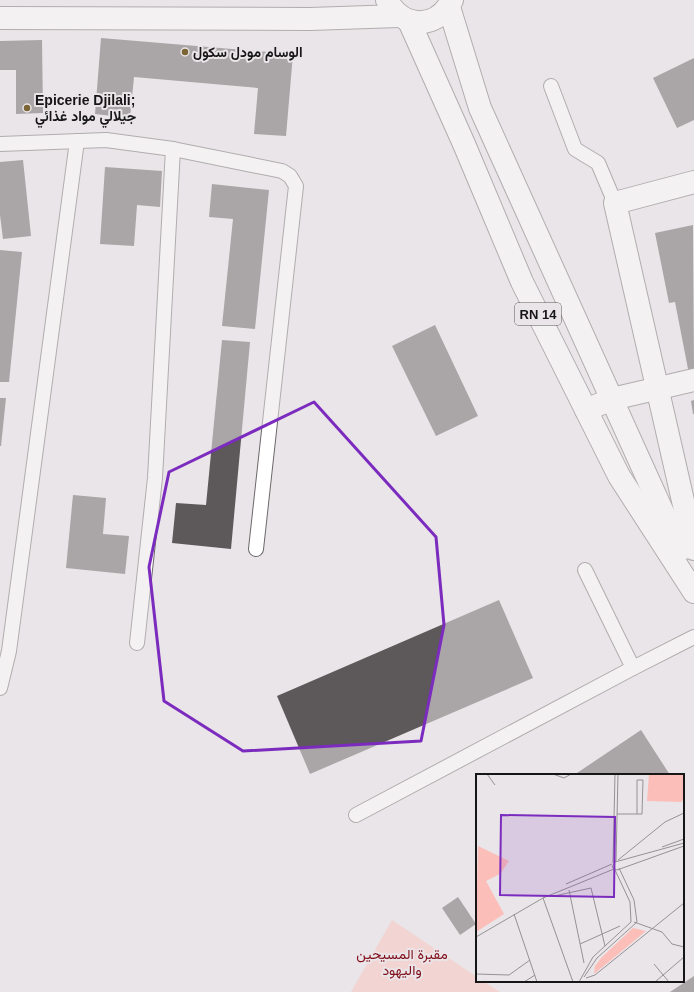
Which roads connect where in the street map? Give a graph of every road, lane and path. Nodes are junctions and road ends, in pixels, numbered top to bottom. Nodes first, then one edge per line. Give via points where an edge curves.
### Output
1 (450, 4) edge
2 (398, 12) edge
3 (0, 18) edge
4 (551, 86) dead end
5 (77, 141) junction
6 (0, 144) edge
7 (173, 149) junction
8 (694, 182) edge
9 (615, 203) junction
10 (694, 380) edge
11 (658, 388) junction
12 (612, 398) junction
13 (586, 410) junction
14 (694, 549) edge
15 (256, 550) dead end
16 (585, 570) dead end
17 (694, 582) edge
18 (694, 592) edge
19 (694, 637) edge
20 (137, 643) dead end
21 (5, 650) edge
22 (633, 668) junction
23 (1, 679) edge
24 (356, 815) dead end

1 - 2 main road via 441,16 431,21 420,22
1 - 12 main road, RN 14 via 480,108
2 - 3 main road via 310,19
2 - 13 main road, RN 14 via 464,144 522,282
4 - 9 lane via 575,149 598,163
5 - 6 lane
5 - 7 lane via 106,140
5 - 21 lane
7 - 15 lane via 282,170 290,176 296,186
7 - 20 lane via 155,478
8 - 9 main road
9 - 11 main road
10 - 11 main road
11 - 12 main road
11 - 14 main road
12 - 13 main road
12 - 17 main road, RN 14
13 - 18 main road, RN 14 via 619,476
16 - 22 lane
19 - 22 lane
21 - 23 lane
22 - 24 lane

